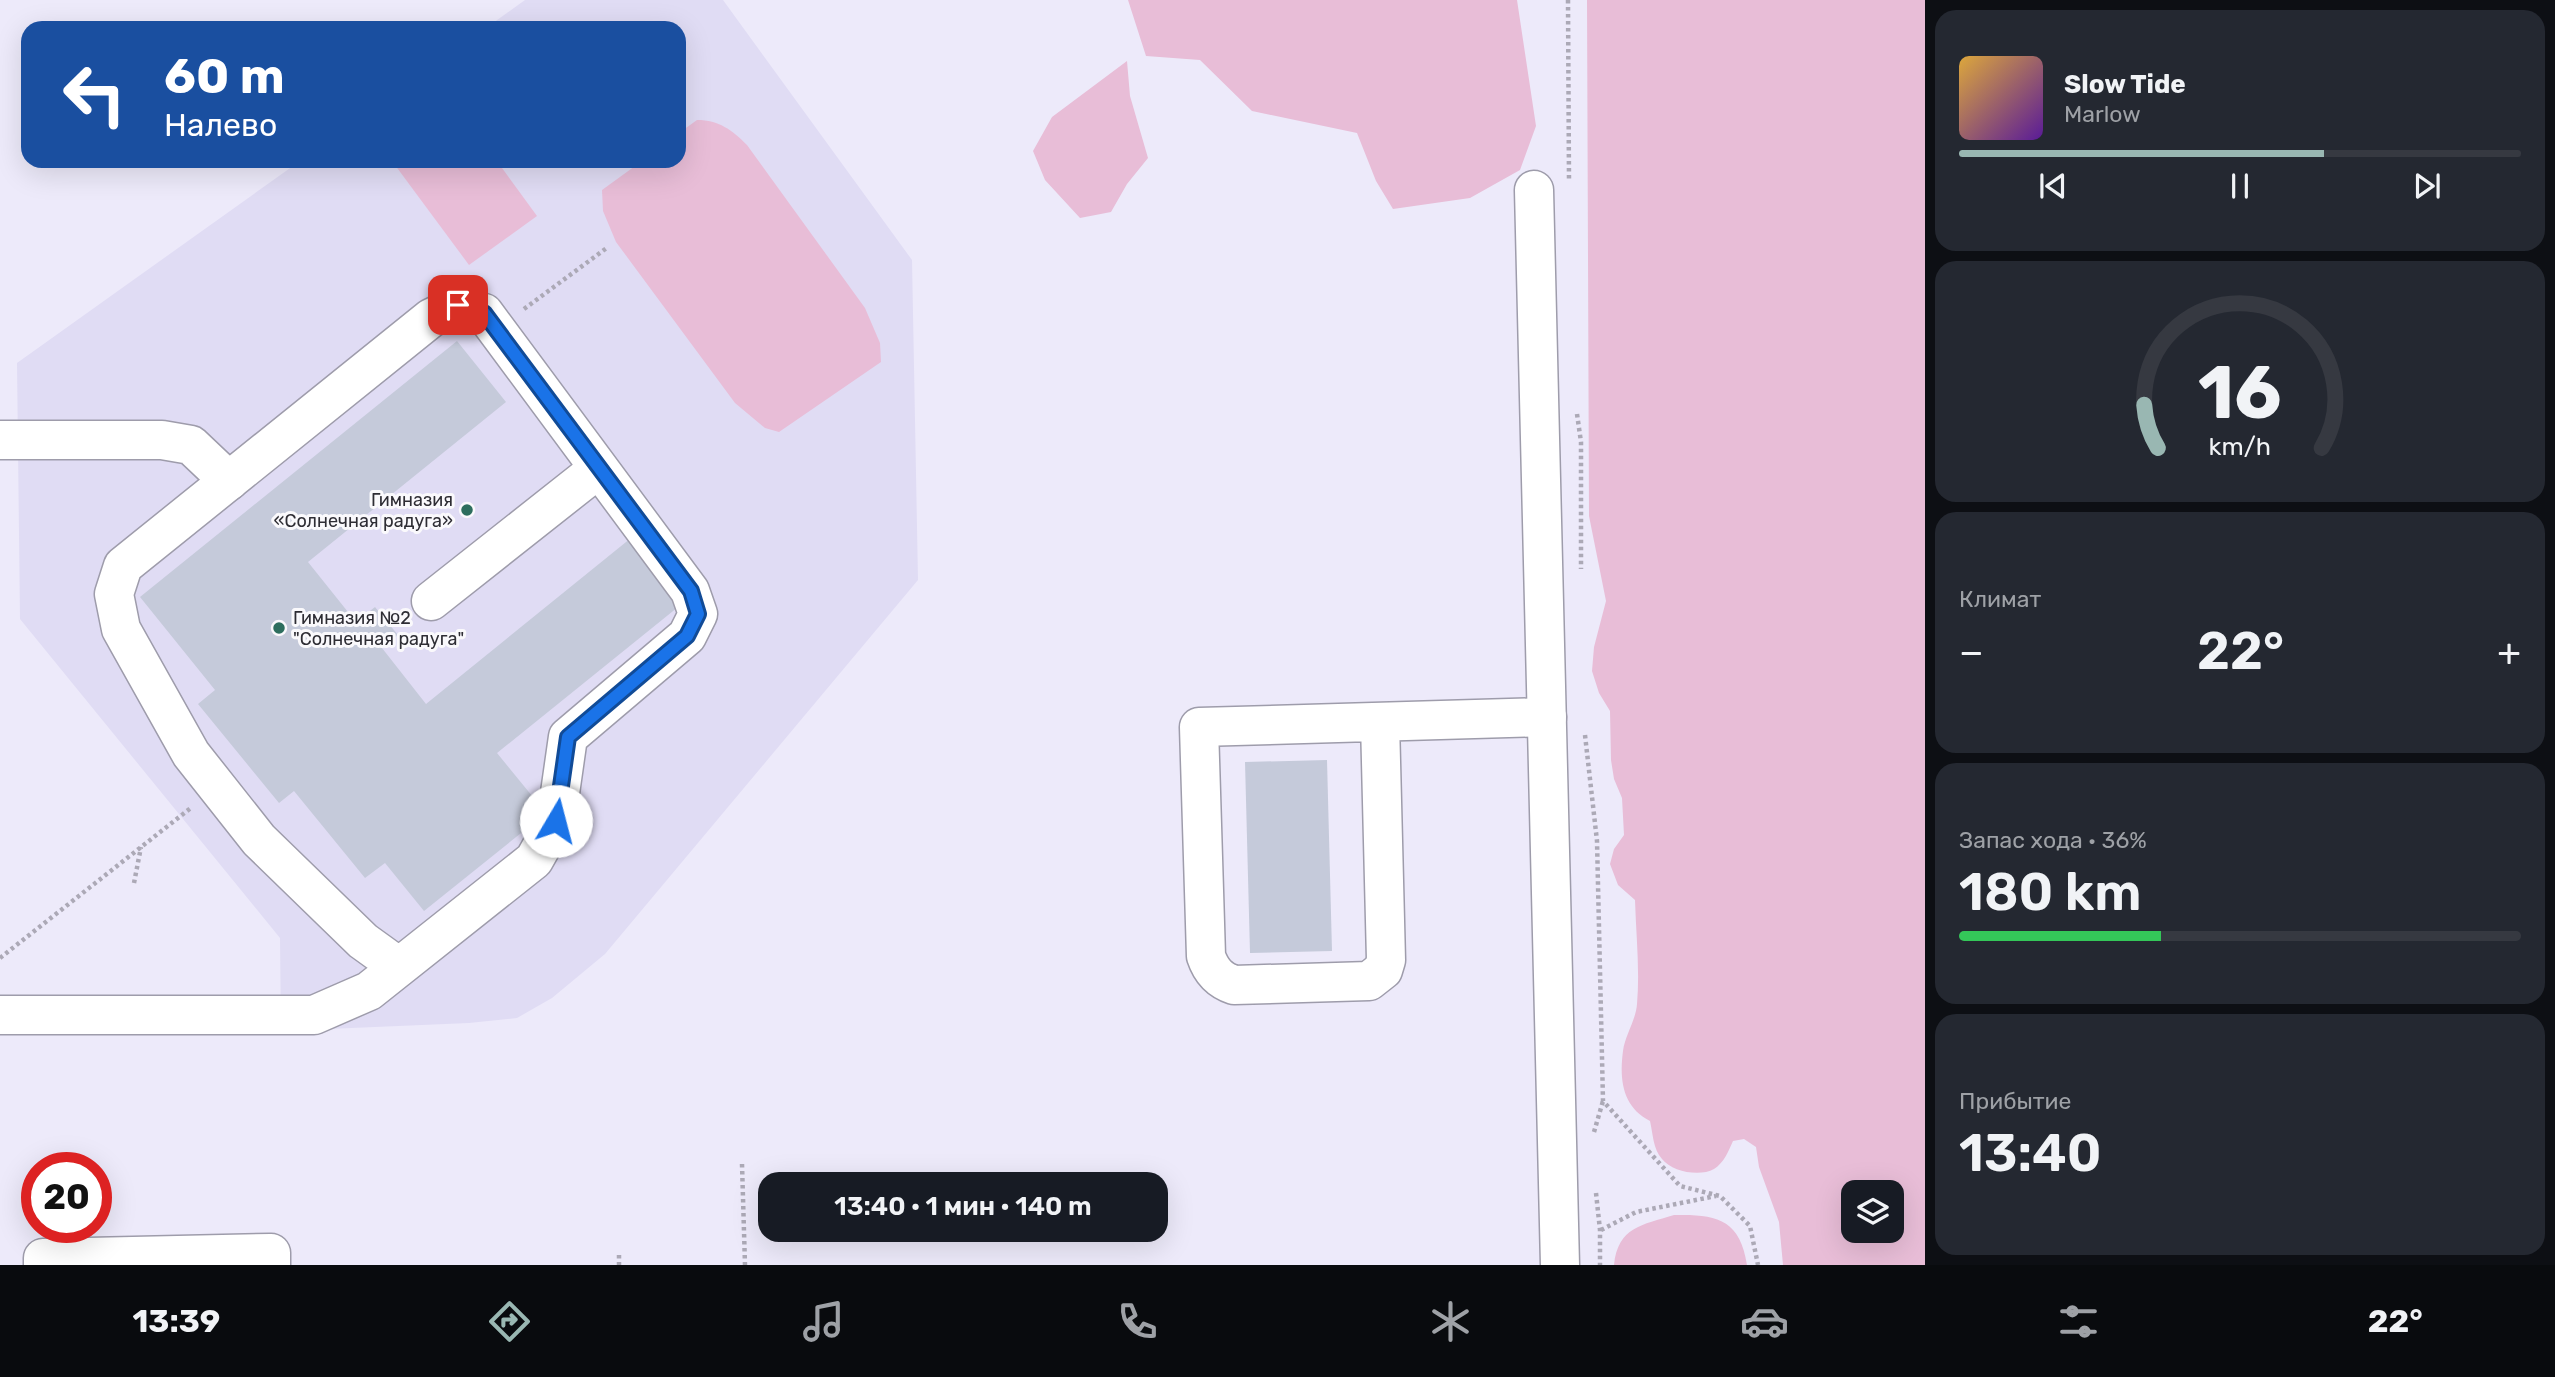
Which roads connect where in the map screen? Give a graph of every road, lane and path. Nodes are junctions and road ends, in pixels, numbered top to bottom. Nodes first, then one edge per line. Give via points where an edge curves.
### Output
1 (1568, 0) edge
2 (1552, 192) joint
3 (608, 247) dead end
4 (496, 329) junction
5 (1576, 405) dead end
6 (0, 440) edge
7 (598, 468) junction
8 (229, 481) junction
9 (1581, 572) dead end
10 (431, 601) dead end
11 (1547, 718) junction
12 (1380, 722) junction
13 (1584, 732) dead end
14 (218, 787) junction
15 (141, 847) junction
16 (134, 883) dead end
17 (0, 958) edge
18 (399, 967) junction
19 (0, 1015) edge
20 (1603, 1101) junction
21 (1594, 1138) dead end
22 (742, 1164) dead end
23 (1595, 1190) dead end
24 (1720, 1196) junction
25 (1600, 1230) junction
26 (619, 1255) dead end
27 (43, 1265) edge
28 (271, 1265) edge
29 (619, 1265) edge
30 (745, 1265) edge
31 (1560, 1265) edge
32 (1600, 1265) edge
33 (1758, 1265) edge

1 - 2 path
2 - 11 street
3 - 4 path
4 - 7 street
4 - 8 street via 484,313 458,305 431,318
5 - 9 path via 1581,442
6 - 8 street via 162,440 191,445
7 - 10 street
7 - 18 street via 691,591 698,614 687,636 568,737 556,821 534,860
8 - 14 street via 123,566 114,594 121,629 191,754
11 - 12 street
11 - 31 street
12 - 12 street via 1383,970 1369,981 1234,985 1223,980 1206,956 1199,727
13 - 20 path via 1597,841
14 - 15 path
14 - 18 street via 260,840 363,941
15 - 16 path
15 - 17 path
18 - 19 street via 369,991 314,1015
20 - 21 path
20 - 24 path via 1680,1186
22 - 30 path
23 - 25 path
24 - 25 path via 1636,1212
24 - 33 path via 1750,1226
25 - 32 path
26 - 29 path
27 - 28 street via 43,1258 271,1253

